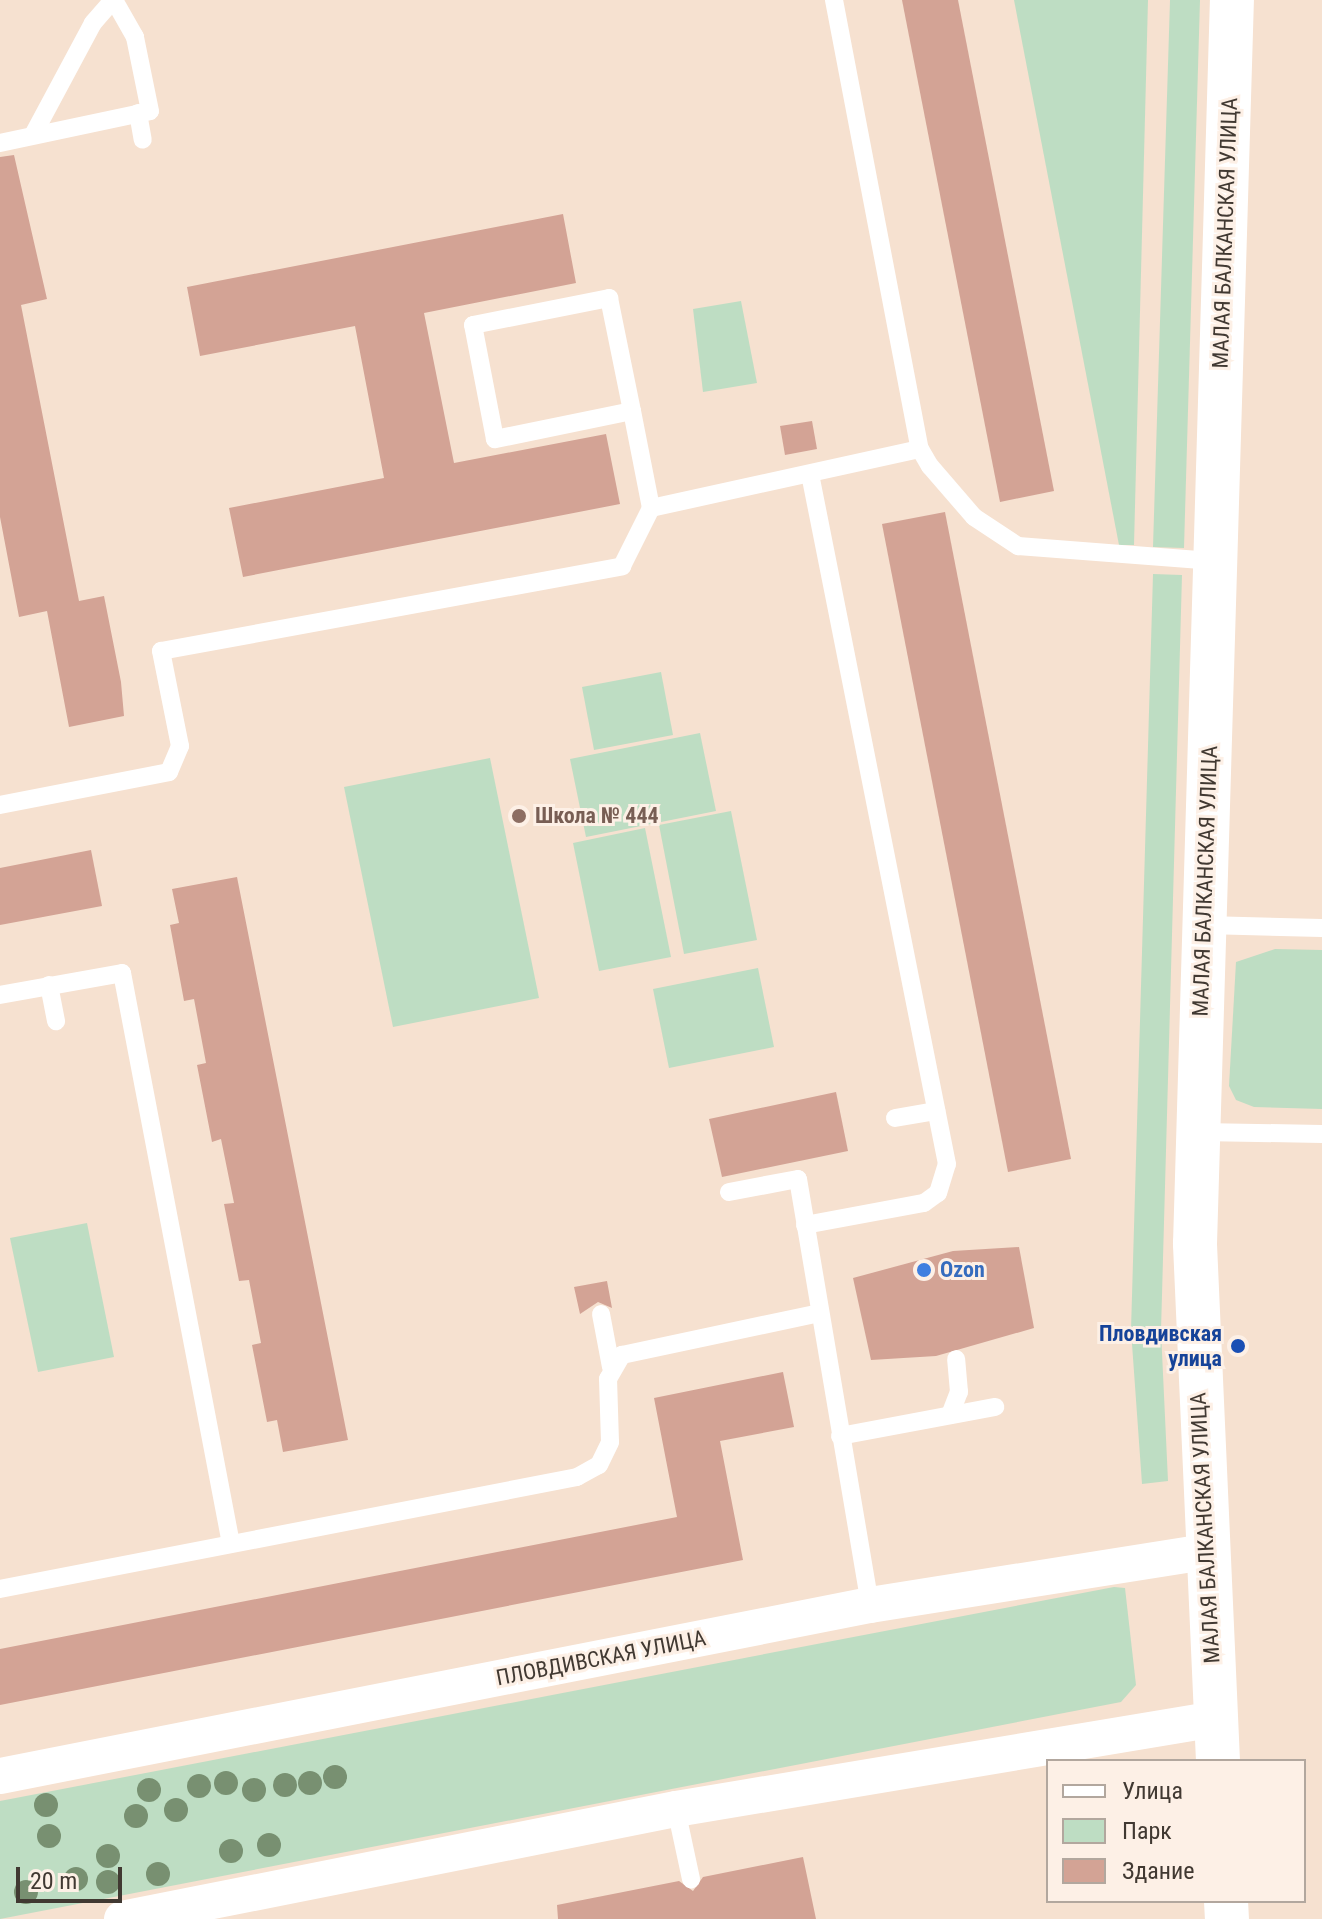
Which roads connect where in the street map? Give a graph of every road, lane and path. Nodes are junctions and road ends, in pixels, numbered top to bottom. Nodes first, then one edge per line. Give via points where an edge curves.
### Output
1 (114, 0) edge
2 (834, 0) edge
3 (1232, 0) edge
4 (138, 113) junction
5 (33, 135) junction
6 (143, 140) dead end
7 (0, 143) edge
8 (632, 411) junction
9 (920, 449) junction
10 (810, 474) junction
11 (651, 508) junction
12 (1214, 561) junction
13 (0, 805) edge
14 (1204, 925) junction
15 (1322, 928) edge
16 (49, 985) junction
17 (0, 995) edge
18 (56, 1021) dead end
19 (936, 1111) junction
20 (895, 1118) dead end
21 (1199, 1132) junction
22 (1322, 1134) edge
23 (729, 1192) dead end
24 (805, 1225) junction
25 (819, 1313) junction
26 (601, 1314) dead end
27 (956, 1359) dead end
28 (611, 1367) junction
29 (995, 1407) dead end
30 (950, 1415) junction
31 (840, 1436) junction
32 (231, 1544) junction
33 (1205, 1552) junction
34 (0, 1589) edge
35 (870, 1605) junction
36 (1217, 1740) edge
37 (1068, 1759) edge
38 (1046, 1762) edge
39 (0, 1776) edge
40 (676, 1809) junction
41 (691, 1879) dead end
42 (122, 1919) edge

1 - 4 lane via 135,37 150,111
1 - 5 lane via 93,23
2 - 9 lane
3 - 12 street, МАЛАЯ БАЛКАНСКАЯ УЛИЦА
4 - 5 lane
4 - 6 lane
5 - 7 lane
8 - 8 lane via 609,298 473,325 495,439
8 - 11 lane
9 - 10 lane
9 - 12 lane via 974,517 1018,546
10 - 11 lane
10 - 19 lane
11 - 13 lane via 622,566 161,651 180,746 169,772
12 - 14 street, МАЛАЯ БАЛКАНСКАЯ УЛИЦА
14 - 15 lane
14 - 21 street, МАЛАЯ БАЛКАНСКАЯ УЛИЦА
16 - 17 lane
16 - 18 lane
16 - 32 lane via 122,973
19 - 20 lane
19 - 24 lane via 947,1164 938,1193 924,1203
21 - 22 lane
21 - 33 street, МАЛАЯ БАЛКАНСКАЯ УЛИЦА via 1196,1365
23 - 24 lane via 798,1179
24 - 25 lane
25 - 28 lane via 634,1349
25 - 31 lane
26 - 28 lane
27 - 30 lane via 959,1392
28 - 32 lane via 605,1395 610,1442 590,1472
29 - 30 lane
30 - 31 lane
31 - 35 lane
32 - 34 lane
33 - 35 street, ПЛОВДИВСКАЯ УЛИЦА
33 - 36 street, МАЛАЯ БАЛКАНСКАЯ УЛИЦА
35 - 39 street, ПЛОВДИВСКАЯ УЛИЦА
36 - 37 street
38 - 40 street
40 - 41 lane
40 - 42 street

